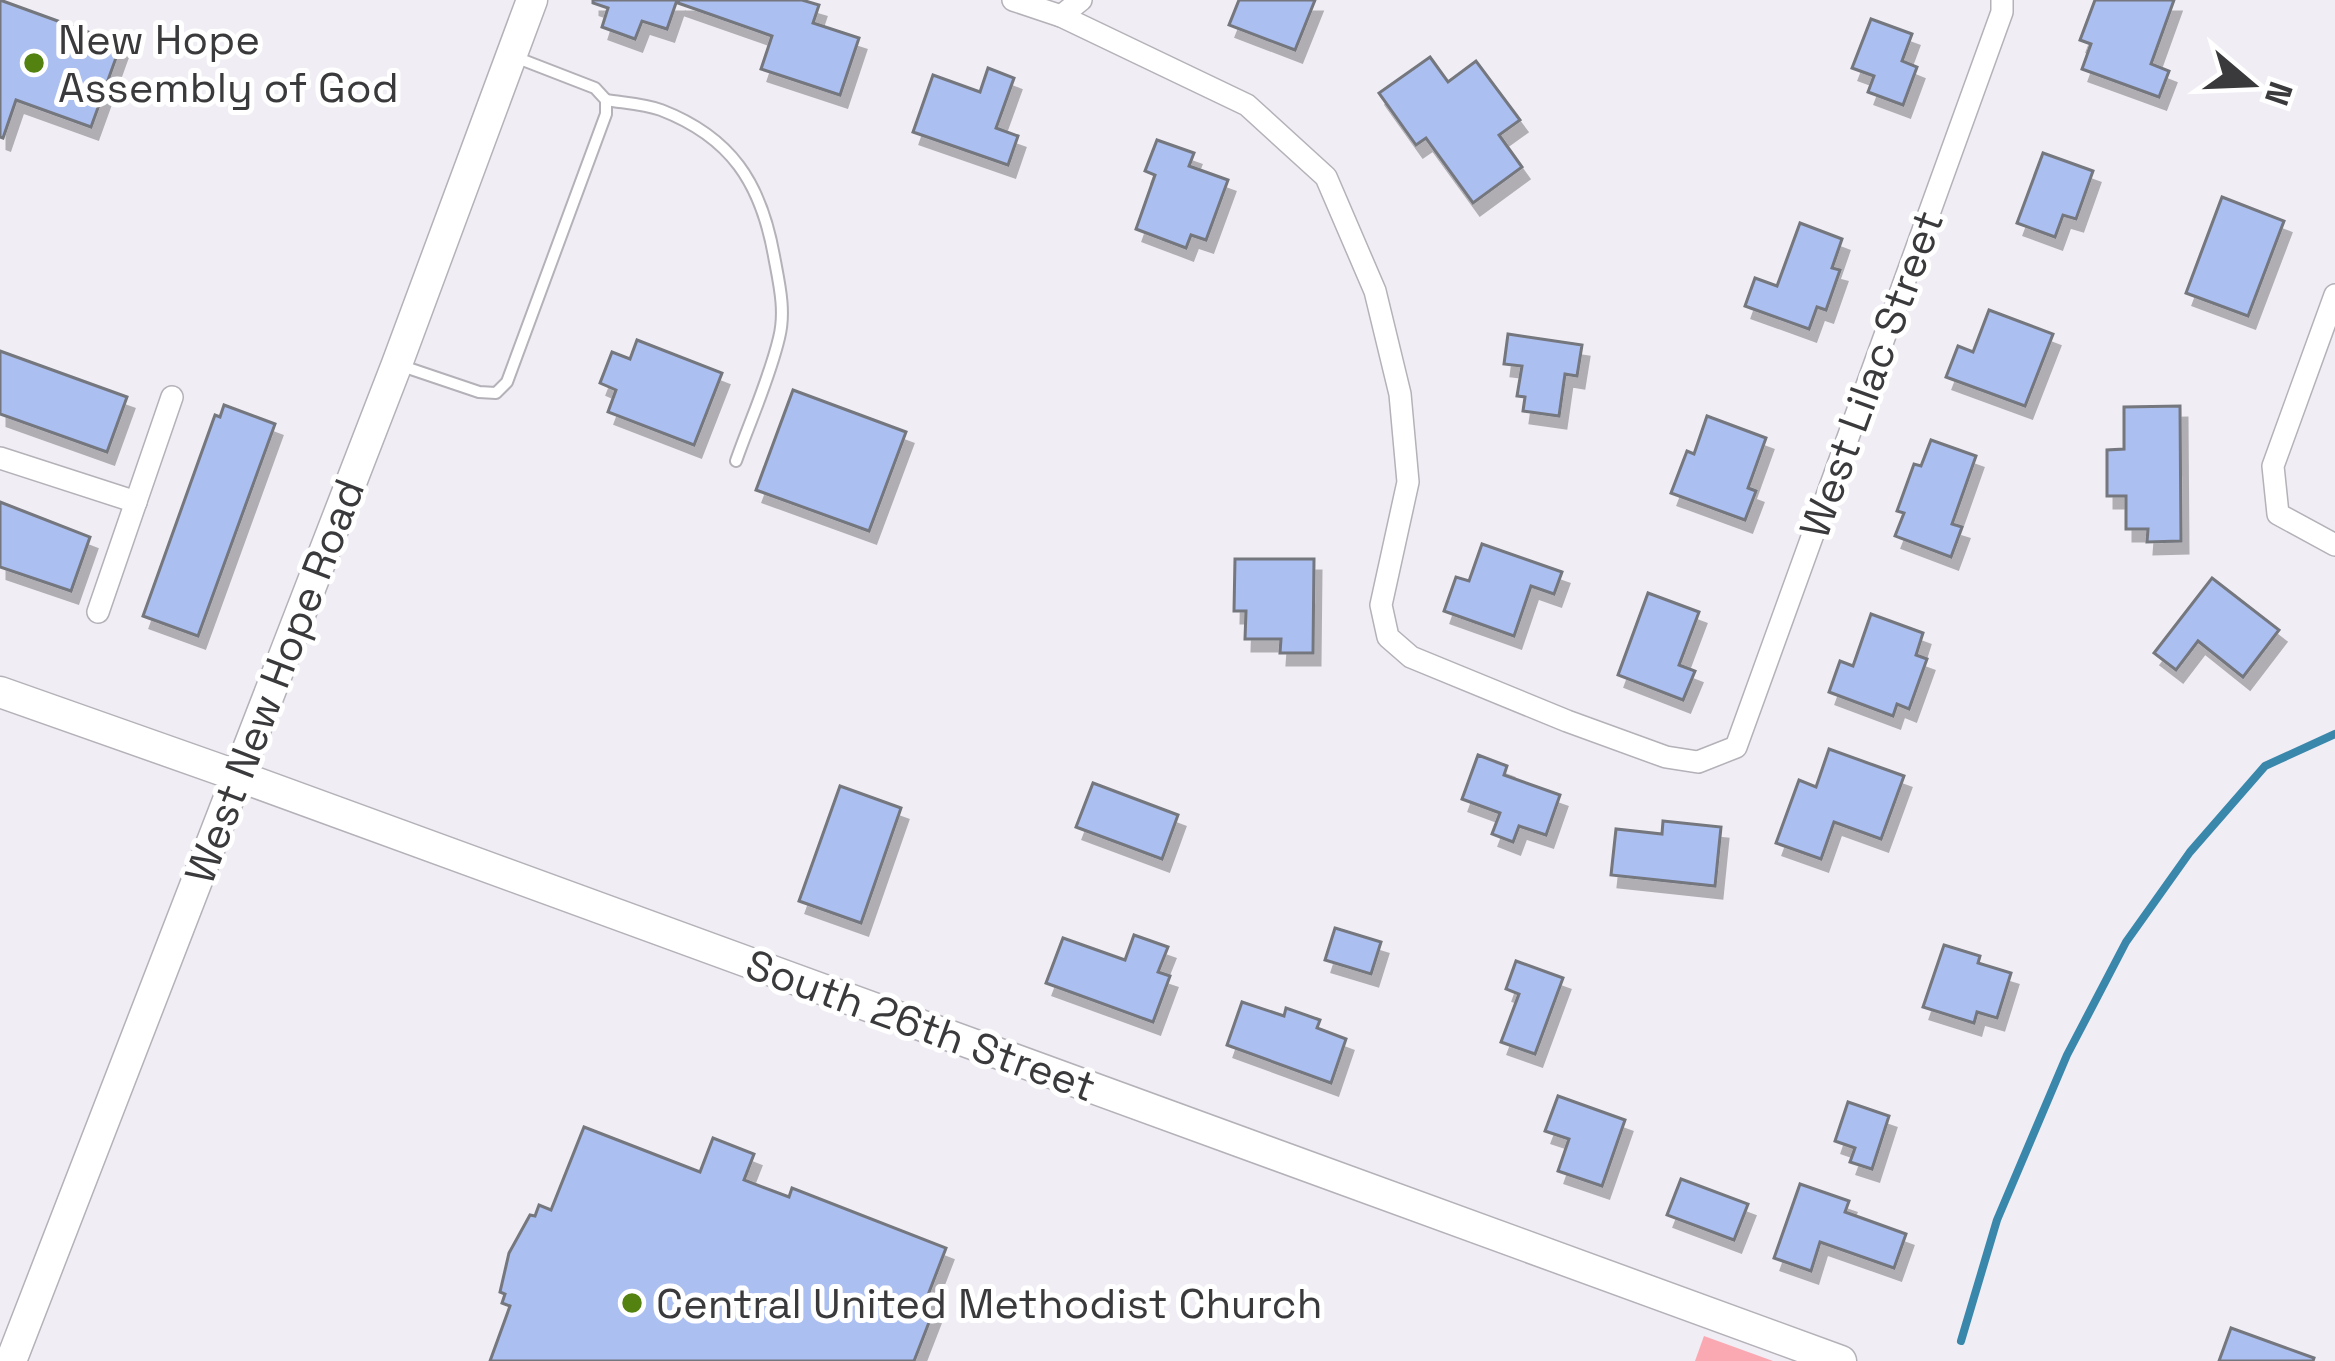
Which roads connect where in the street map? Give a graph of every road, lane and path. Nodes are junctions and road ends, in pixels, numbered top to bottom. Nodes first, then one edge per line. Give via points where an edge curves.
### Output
1 (532, 0) edge
2 (1013, 0) edge
3 (1081, 0) edge
4 (2002, 0) edge
5 (1060, 16) junction
6 (512, 56) junction
7 (606, 100) junction
8 (2335, 296) edge
9 (397, 364) junction
10 (172, 397) dead end
11 (0, 458) edge
12 (736, 461) dead end
13 (136, 502) junction
14 (2335, 545) edge
15 (98, 612) dead end
16 (0, 692) edge
17 (238, 776) junction
18 (1777, 1350) edge
19 (11, 1361) edge
20 (1840, 1361) edge

1 - 6 street, West New Hope Road
2 - 5 street
3 - 5 street
4 - 5 street, West Lilac Street via 1736,747 1698,762 1567,721 1411,658 1388,638 1382,605 1408,482 1400,394 1375,291 1326,177 1246,105
6 - 7 lane via 595,88
6 - 9 street, West New Hope Road
7 - 9 lane via 507,382 496,393 479,392
7 - 12 lane via 656,109 725,147 770,230 780,335
8 - 14 street via 2273,466 2278,514
9 - 17 street, West New Hope Road
10 - 13 street
11 - 13 street
13 - 15 street
16 - 17 street, South 26th Street
17 - 18 street, South 26th Street
17 - 19 street, West New Hope Road
18 - 20 street, South 26th Street

